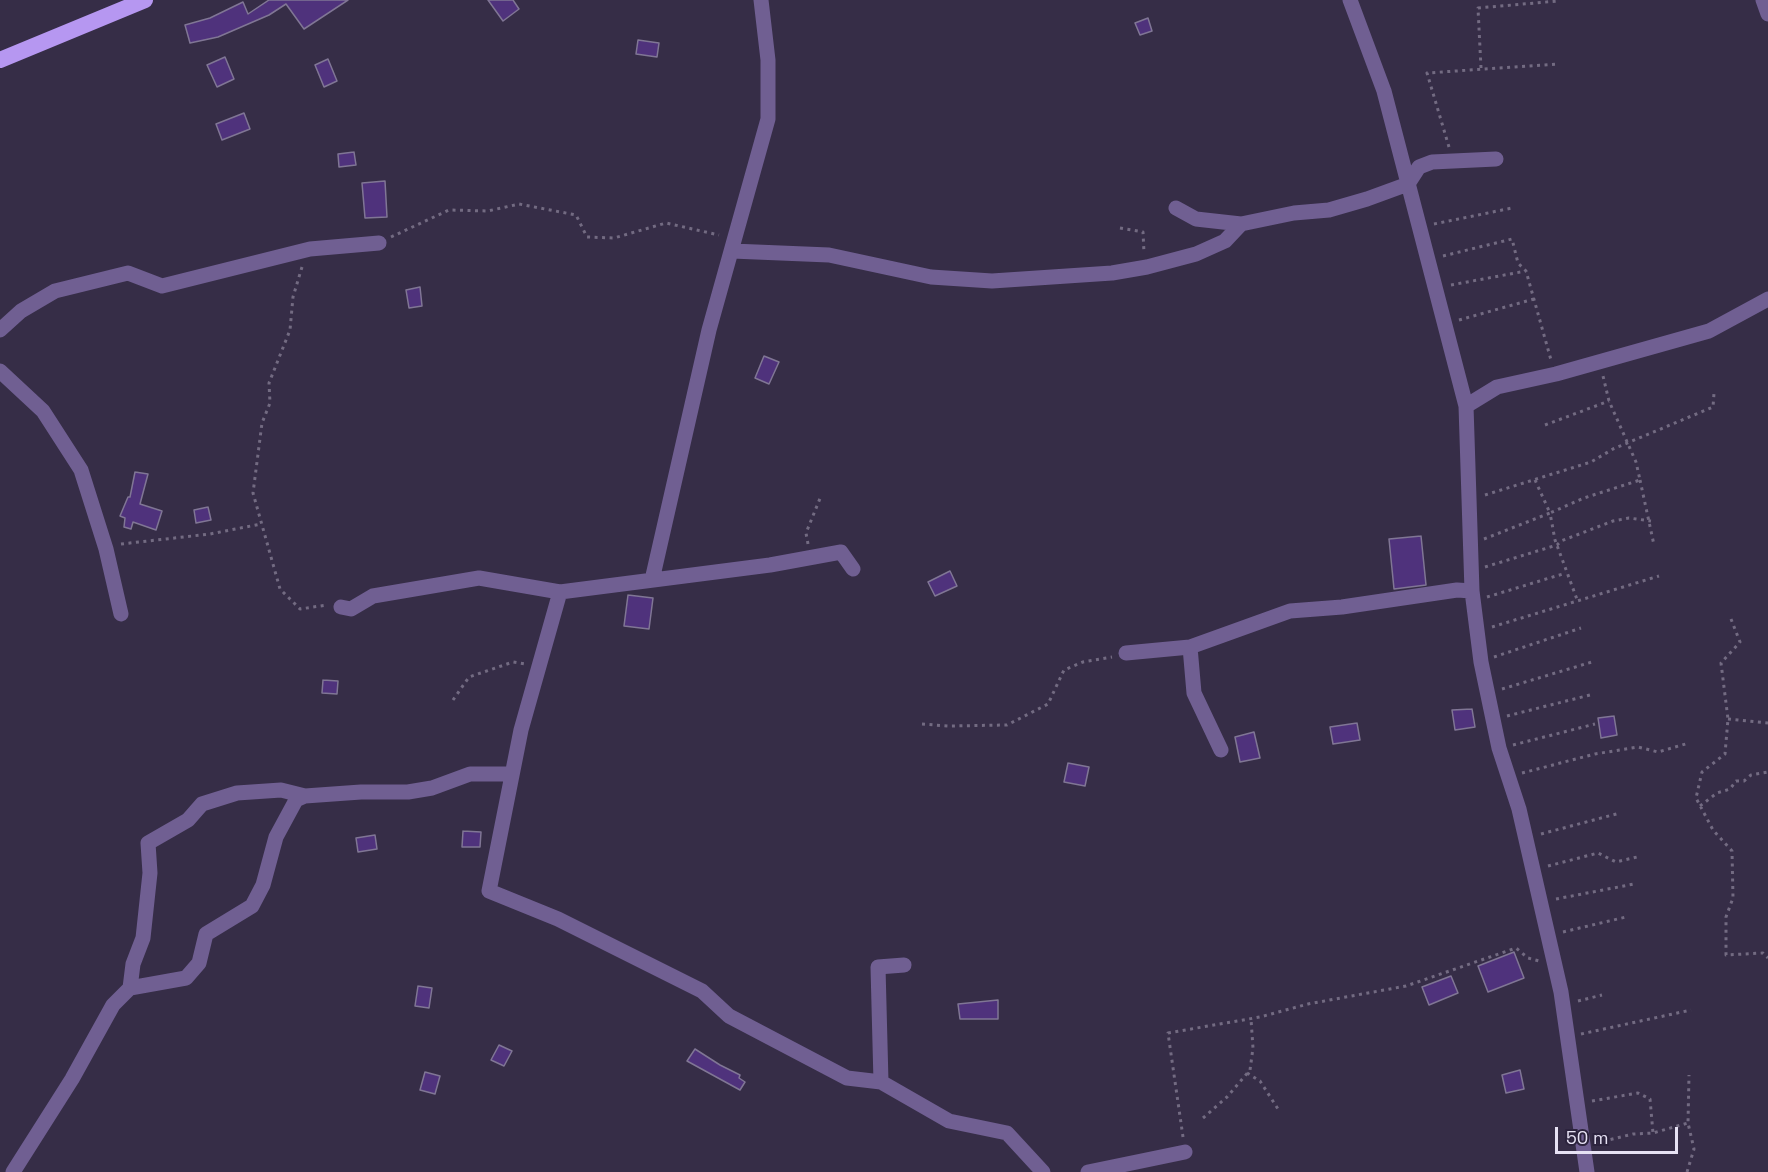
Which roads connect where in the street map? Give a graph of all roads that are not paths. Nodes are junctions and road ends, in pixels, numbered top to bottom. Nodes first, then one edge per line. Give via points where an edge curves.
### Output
1 (145, 0) edge
2 (761, 0) edge
3 (1350, 0) edge
4 (1763, 0) edge
5 (1768, 14) edge
6 (0, 60) edge
7 (1496, 159) dead end
8 (1408, 184) junction
9 (1176, 208) dead end
10 (1240, 224) junction
11 (379, 243) road end
12 (734, 245) junction
13 (1768, 299) edge
14 (0, 330) edge
15 (0, 371) edge
16 (1466, 406) junction
17 (853, 569) dead end
18 (652, 580) junction
19 (560, 592) junction
20 (1472, 596) junction
21 (341, 607) road end
22 (121, 614) dead end
23 (1190, 647) junction
24 (1126, 653) road end
25 (1221, 750) dead end
26 (512, 774) junction
27 (305, 796) junction
28 (904, 965) dead end
29 (130, 988) junction
30 (881, 1082) junction
31 (1185, 1152) road end
32 (13, 1172) edge
33 (1043, 1172) edge
34 (1088, 1172) edge
35 (1587, 1172) edge

1 - 6 highway
2 - 12 street via 768,60 768,119
3 - 8 street via 1384,91
4 - 5 street
7 - 8 street via 1453,160 1419,167
8 - 10 street via 1329,210
8 - 16 street
9 - 10 street via 1196,219
10 - 12 street via 1225,242 1147,267 1083,276 992,281 931,277 829,255
11 - 14 street via 310,249 162,286 128,273 55,291 21,311
12 - 18 street via 709,330
13 - 16 street via 1709,331 1497,387
15 - 22 street via 43,411 81,470 105,545
16 - 20 street
17 - 18 street via 841,552
18 - 19 street
19 - 21 street via 479,578 372,596 351,609
19 - 26 street
20 - 23 street via 1457,590 1290,611
20 - 35 street via 1492,719 1525,838 1563,1005
23 - 24 street
23 - 25 street via 1194,693
26 - 27 street via 470,774 408,792
26 - 30 street via 489,891 558,919 693,987 729,1016 847,1078
27 - 29 street via 296,800 276,837 263,885 252,906 206,934 199,963 186,978
27 - 29 street via 281,790 237,793 202,804 188,820 148,843 150,873 142,938
28 - 30 street via 878,967
29 - 32 street via 113,1005
30 - 33 street via 949,1121 1007,1133
31 - 34 street

